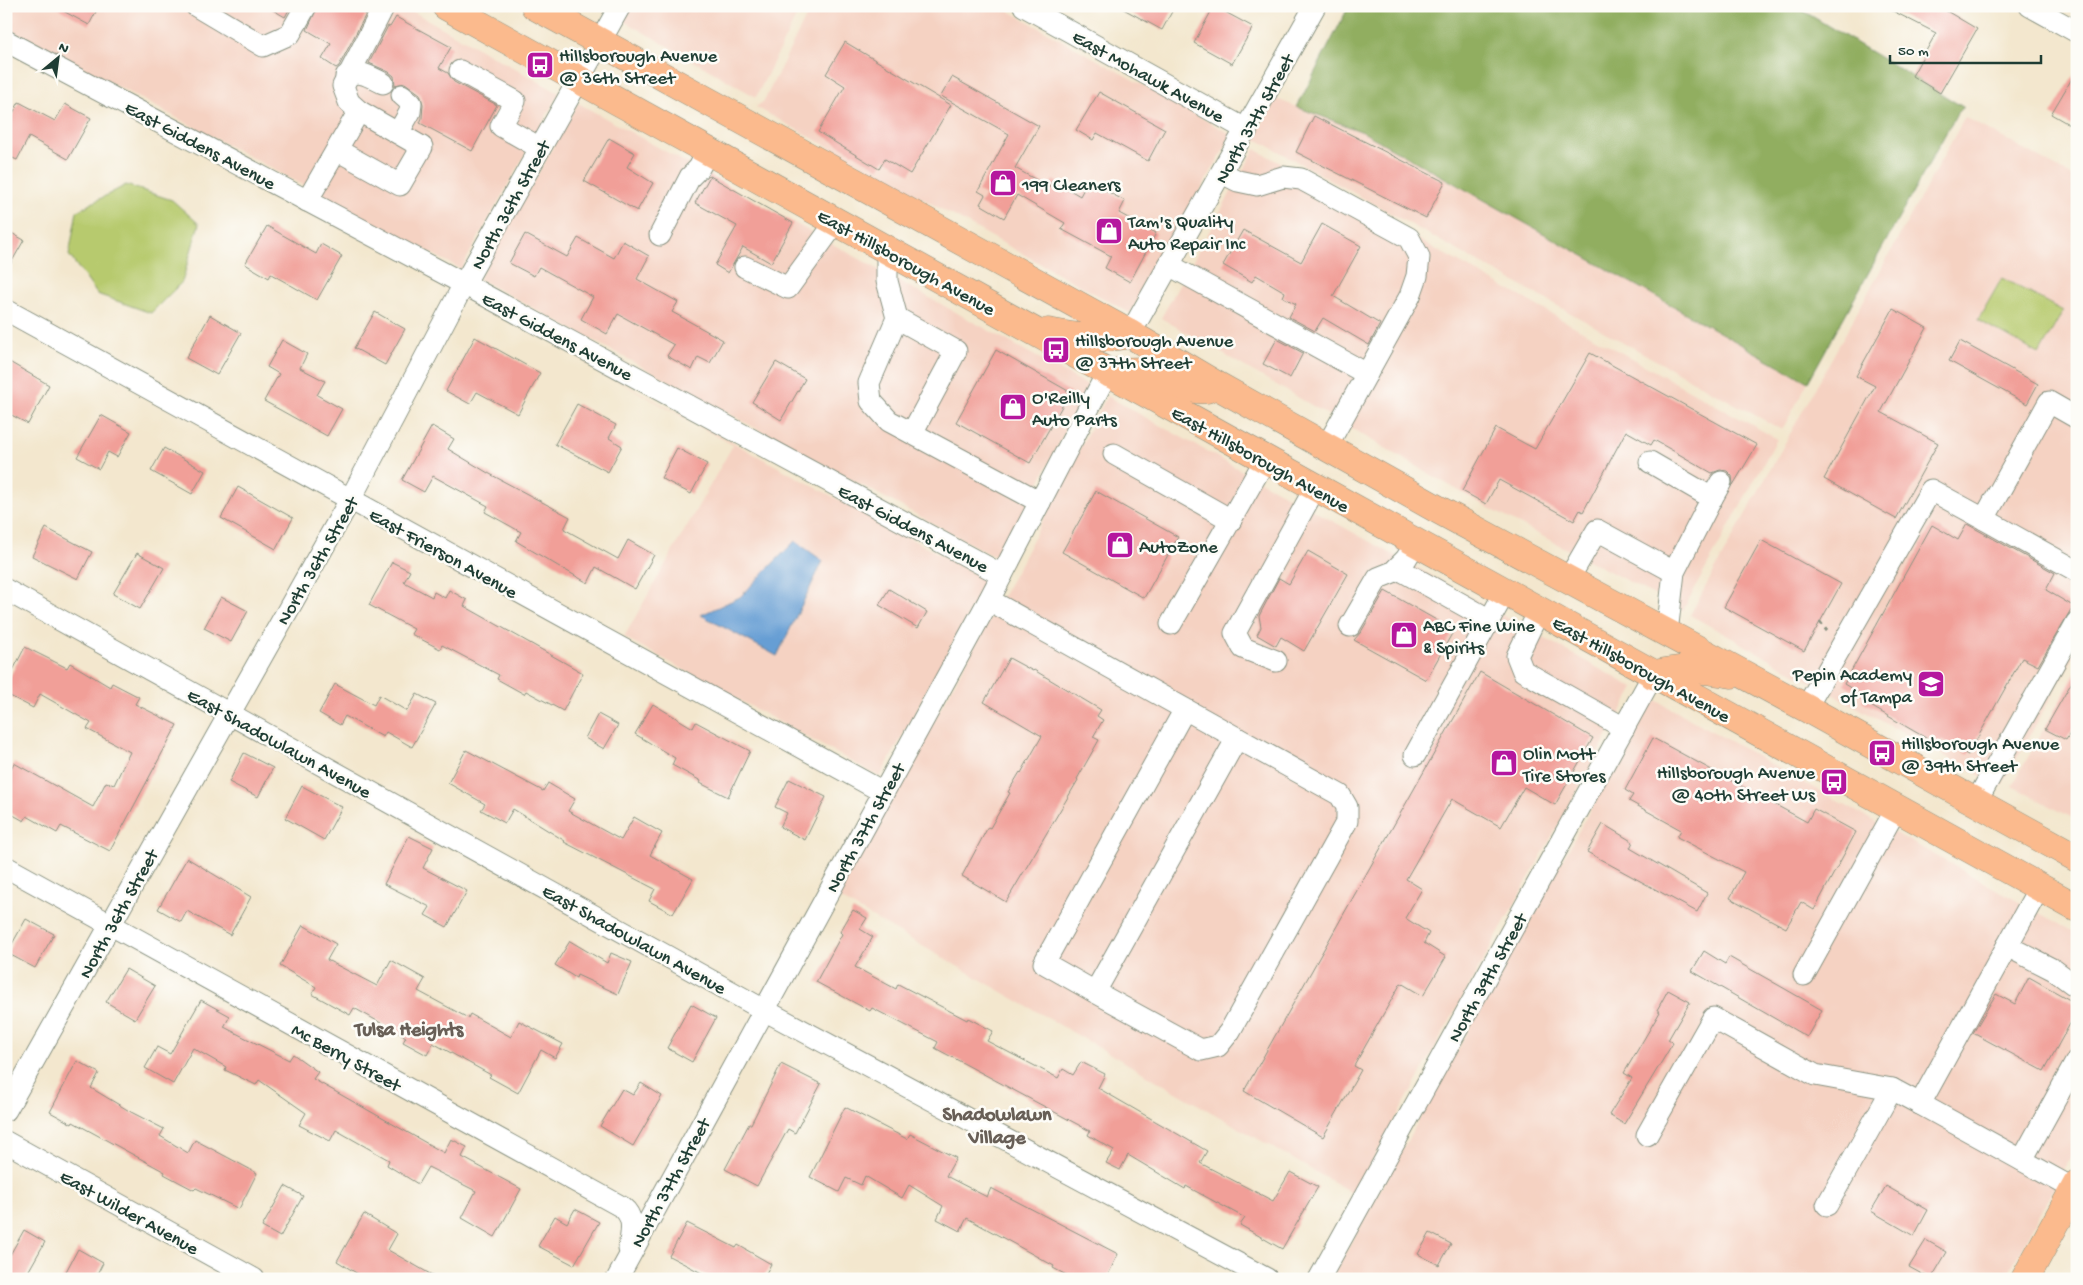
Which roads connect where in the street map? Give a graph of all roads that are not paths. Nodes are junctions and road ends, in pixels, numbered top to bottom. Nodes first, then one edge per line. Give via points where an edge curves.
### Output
1 (196, 6) edge
2 (306, 6) edge
3 (384, 6) edge
4 (446, 6) edge
5 (535, 6) edge
6 (620, 6) edge
7 (1024, 6) edge
8 (1315, 6) edge
9 (2030, 6) edge
10 (2077, 32) edge
11 (6, 41) edge
12 (600, 42) junction
13 (460, 71) dead end
14 (346, 76) junction
15 (579, 80) junction
16 (383, 83) dead end
17 (402, 95) dead end
18 (359, 111) junction
19 (1247, 130) junction
20 (398, 133) junction
21 (540, 148) junction
22 (337, 150) junction
23 (708, 151) junction
24 (1222, 173) junction
25 (308, 201) junction
26 (836, 222) junction
27 (660, 235) dead end
28 (887, 251) junction
29 (1169, 265) junction
30 (745, 266) dead end
31 (464, 284) junction
32 (6, 310) edge
33 (897, 318) junction
34 (1027, 328) junction
35 (1130, 334) junction
36 (1107, 373) junction
37 (1367, 374) junction
38 (1218, 386) junction
39 (2077, 418) edge
40 (912, 433) junction
41 (1327, 446) junction
42 (1114, 454) dead end
43 (1265, 460) junction
44 (1650, 462) dead end
45 (1315, 488) junction
46 (350, 500) junction
47 (1040, 502) junction
48 (1984, 519) junction
49 (1231, 520) junction
50 (1471, 527) junction
51 (1416, 542) junction
52 (1397, 568) junction
53 (2077, 571) edge
54 (1674, 572) junction
55 (1002, 575) junction
56 (1568, 580) junction
57 (6, 590) edge
58 (1505, 592) junction
59 (989, 600) junction
60 (1539, 611) junction
61 (1490, 620) junction
62 (2077, 622) edge
63 (1668, 623) junction
64 (1171, 624) dead end
65 (1350, 626) dead end
66 (1276, 661) dead end
67 (1653, 675) junction
68 (1748, 676) junction
69 (1806, 708) junction
70 (1185, 709) junction
71 (228, 714) junction
72 (1624, 728) junction
73 (1237, 738) junction
74 (1415, 755) dead end
75 (883, 792) junction
76 (1976, 802) junction
77 (1896, 809) junction
78 (2077, 858) edge
79 (6, 867) edge
80 (2039, 888) junction
81 (2077, 908) edge
82 (110, 925) junction
83 (2008, 946) junction
84 (1804, 975) dead end
85 (2077, 987) edge
86 (1095, 992) junction
87 (764, 1010) junction
88 (2077, 1060) edge
89 (1892, 1089) junction
90 (1920, 1104) junction
91 (6, 1110) edge
92 (1648, 1135) dead end
93 (6, 1142) edge
94 (2022, 1160) junction
95 (2075, 1187) edge
96 (1827, 1205) dead end
97 (627, 1269) edge
98 (254, 1279) edge
99 (616, 1279) edge
100 (1267, 1279) edge
101 (1319, 1279) edge
102 (2025, 1279) edge

1 - 2 street via 264,46 290,34
3 - 14 street
4 - 15 main road, East Hillsborough Avenue
5 - 12 main road
6 - 12 street, North 36th Street
7 - 19 street, East Mohawk Avenue
8 - 19 street, North 37th Street
9 - 10 street
11 - 25 street, East Giddens Avenue
12 - 15 street, North 36th Street
12 - 35 main road
13 - 21 street via 514,101 501,126
14 - 16 street via 355,72
14 - 18 street via 343,86 349,102
15 - 21 street, North 36th Street
15 - 23 main road, East Hillsborough Avenue
17 - 20 street via 412,103
18 - 20 street
18 - 22 street
19 - 24 street, North 37th Street
20 - 22 street via 422,147 400,185
21 - 31 street, North 36th Street
22 - 25 street
23 - 26 main road, East Hillsborough Avenue
23 - 27 street via 700,168 690,177
24 - 29 street, North 37th Street
24 - 37 street via 1257,186 1282,177 1301,179 1409,238 1419,257 1417,276 1410,296
25 - 31 street, East Giddens Avenue
26 - 28 main road, East Hillsborough Avenue
26 - 30 street via 788,288
28 - 33 street via 887,281
28 - 34 main road, East Hillsborough Avenue
29 - 35 street, North 37th Street
29 - 37 street
31 - 46 street, North 36th Street
31 - 55 street, East Giddens Avenue
32 - 46 street, East Frierson Avenue
33 - 40 street via 869,383 871,401 889,421
33 - 40 street via 956,351
34 - 35 main road via 1080,339
34 - 36 main road, East Hillsborough Avenue
35 - 38 main road
36 - 38 main road via 1141,371 1189,389
36 - 43 main road, East Hillsborough Avenue
36 - 47 street, North 37th Street
37 - 41 street
38 - 41 main road
39 - 48 street via 2049,402
40 - 47 street
41 - 50 main road
42 - 49 street
43 - 45 main road, East Hillsborough Avenue
43 - 49 street
44 - 54 street via 1716,490
45 - 51 main road, East Hillsborough Avenue
45 - 66 street via 1235,633 1243,648
46 - 71 street, North 36th Street
46 - 75 street, East Frierson Avenue
47 - 55 street, North 37th Street
48 - 53 street
48 - 69 street via 1931,490
49 - 64 street
50 - 51 main road via 1435,530
50 - 56 main road
51 - 52 street
51 - 58 main road, East Hillsborough Avenue
52 - 61 street
52 - 65 street via 1378,578
54 - 56 street via 1597,530
54 - 63 street
55 - 59 street, North 37th Street
56 - 63 main road
57 - 71 street, East Shadowlawn Avenue
58 - 60 main road, East Hillsborough Avenue
58 - 61 street
59 - 70 street
59 - 75 street, North 37th Street
60 - 67 main road, East Hillsborough Avenue
60 - 72 street via 1517,656 1523,671
61 - 74 street
62 - 76 street
63 - 68 main road
67 - 68 main road via 1674,669 1702,669
67 - 72 street, North 39th Street
67 - 77 main road, East Hillsborough Avenue
68 - 69 main road
69 - 76 main road
70 - 73 street
70 - 86 street via 1044,963
71 - 82 street, North 36th Street
71 - 87 street, East Shadowlawn Avenue
72 - 101 street, North 39th Street
73 - 86 street
73 - 86 street via 1340,795 1347,806 1347,821 1230,1031 1218,1046 1201,1050
75 - 87 street, North 37th Street
76 - 78 main road
77 - 80 main road, East Hillsborough Avenue
77 - 84 street
79 - 82 street, Mc Berry Street
80 - 81 main road, East Hillsborough Avenue
80 - 83 street
82 - 91 street, North 36th Street
82 - 97 street, Mc Berry Street via 622,1207 630,1213 632,1222
83 - 85 street via 2054,970
83 - 90 street
87 - 97 street, North 37th Street
87 - 100 street, East Shadowlawn Avenue
88 - 94 street
89 - 90 street
89 - 92 street via 1815,1075 1713,1018
89 - 96 street
90 - 94 street
93 - 98 street, East Wilder Avenue
94 - 95 street
95 - 102 main road
97 - 99 street, North 37th Street

